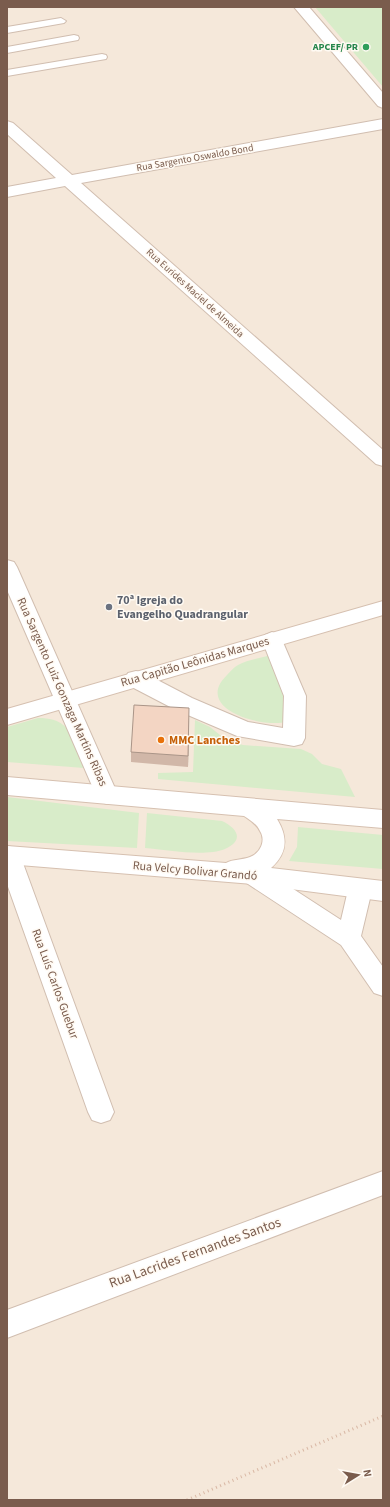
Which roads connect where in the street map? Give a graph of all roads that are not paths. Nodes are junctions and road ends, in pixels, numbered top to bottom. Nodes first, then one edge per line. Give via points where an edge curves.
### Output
1 (301, 7) edge
2 (61, 21) dead end
3 (7, 30) edge
4 (74, 38) dead end
5 (7, 50) edge
6 (102, 57) dead end
7 (7, 73) edge
8 (383, 103) edge
9 (383, 124) edge
10 (7, 126) edge
11 (68, 180) junction
12 (7, 192) edge
13 (383, 460) edge
14 (7, 567) edge
15 (383, 608) edge
16 (272, 640) junction
17 (136, 679) junction
18 (65, 699) junction
19 (7, 716) edge
20 (7, 786) edge
21 (106, 795) junction
22 (249, 807) junction
23 (383, 819) edge
24 (8, 855) edge
25 (220, 872) junction
26 (253, 875) junction
27 (372, 890) edge
28 (349, 938) junction
29 (383, 986) edge
30 (101, 1112) dead end
31 (383, 1183) edge
32 (7, 1324) edge

1 - 8 street
2 - 3 lane
4 - 5 lane
6 - 7 lane
9 - 11 street, Rua Sargento Oswaldo Bond
10 - 11 street, Rua Eurides Maciel de Almeida
11 - 12 street, Rua Sargento Oswaldo Bond
11 - 13 street, Rua Eurides Maciel de Almeida
14 - 18 street, Rua Sargento Luiz Gonzaga Martins Ribas
15 - 16 street, Rua Capitão Leônidas Marques
16 - 17 street, Rua Capitão Leônidas Marques
16 - 17 street via 295,696 294,738 246,730 184,704
17 - 18 street, Rua Capitão Leônidas Marques
18 - 19 street, Rua Capitão Leônidas Marques
18 - 21 street, Rua Sargento Luiz Gonzaga Martins Ribas
20 - 21 street
21 - 22 street
22 - 23 street
22 - 25 street via 265,819 272,830 275,842 271,853 262,862
24 - 25 street, Rua Velcy Bolivar Grandó
24 - 30 street, Rua Luís Carlos Guebur
25 - 26 street, Rua Velcy Bolivar Grandó
26 - 27 street, Rua Velcy Bolivar Grandó
26 - 28 street
27 - 28 street
28 - 29 street
31 - 32 street, Rua Lacrides Fernandes Santos

